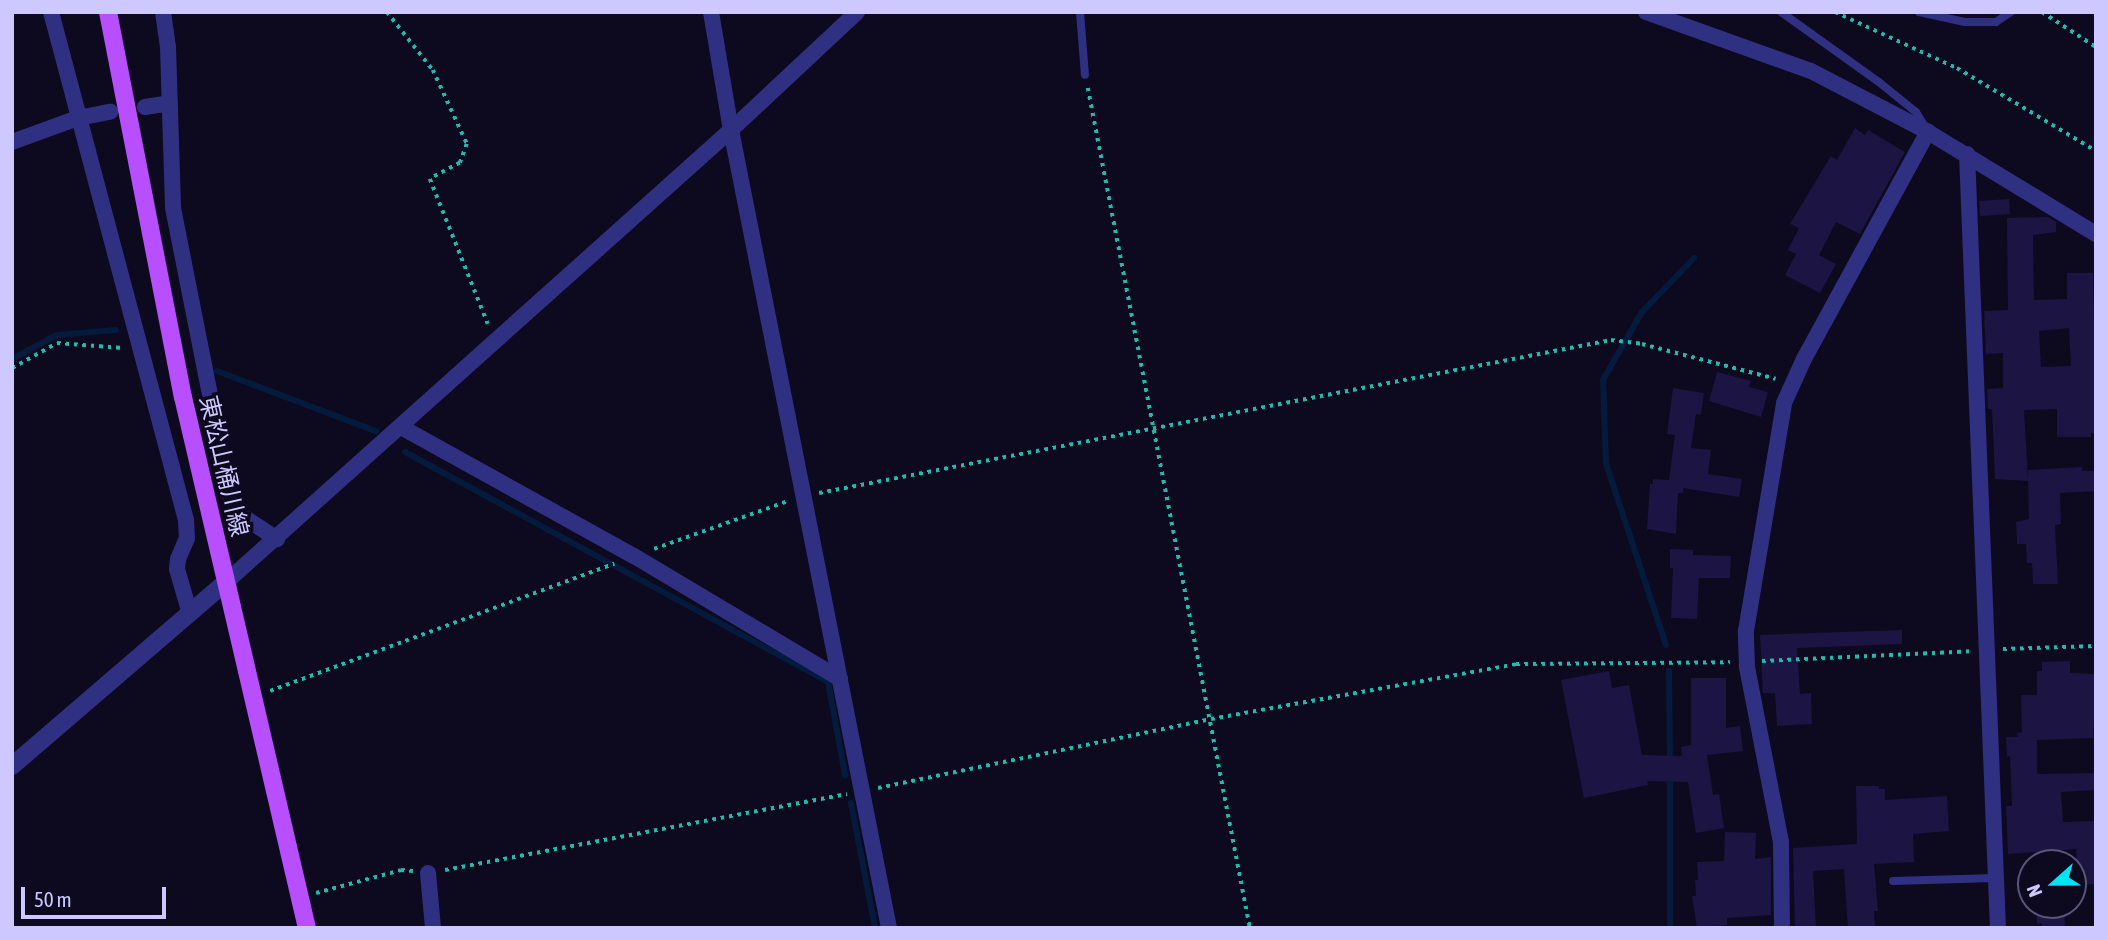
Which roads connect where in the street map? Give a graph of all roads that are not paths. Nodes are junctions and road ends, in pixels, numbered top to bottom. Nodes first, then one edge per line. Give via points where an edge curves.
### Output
1 (51, 12) edge
2 (108, 12) edge
3 (163, 12) edge
4 (711, 12) edge
5 (857, 12) edge
6 (1080, 12) edge
7 (1646, 12) edge
8 (1781, 12) edge
9 (1919, 12) edge
10 (2011, 12) edge
11 (1085, 75) road end
12 (170, 103) junction
13 (145, 107) dead end
14 (110, 112) dead end
15 (78, 118) junction
16 (731, 130) junction
17 (1928, 132) junction
18 (12, 142) edge
19 (1967, 154) junction
20 (2096, 234) edge
21 (401, 427) junction
22 (276, 538) junction
23 (225, 583) junction
24 (190, 614) junction
25 (840, 679) junction
26 (12, 766) edge
27 (428, 873) road end
28 (1995, 878) junction
29 (1893, 881) dead end
30 (307, 928) edge
31 (433, 928) edge
32 (888, 928) edge
33 (1782, 928) edge
34 (1998, 928) edge

1 - 15 street
2 - 23 main road, 東松山桶川線 via 183,397
3 - 12 street
4 - 16 street
5 - 16 street
6 - 11 lane
7 - 17 street via 1811,71
8 - 17 lane via 1916,112
9 - 10 lane via 1965,22 1996,22
12 - 13 street
12 - 22 street via 173,208 233,510
14 - 15 street
15 - 18 street
15 - 24 street via 186,520 187,538 177,569
16 - 21 street
16 - 25 street
17 - 19 street
17 - 33 street via 1784,403 1746,631 1747,662 1781,842
19 - 20 street
19 - 28 street
21 - 22 street
21 - 25 street via 634,556
22 - 23 street
23 - 24 street
23 - 30 main road, 東松山桶川線
24 - 26 street
25 - 32 street
27 - 31 street
28 - 29 lane
28 - 34 street

